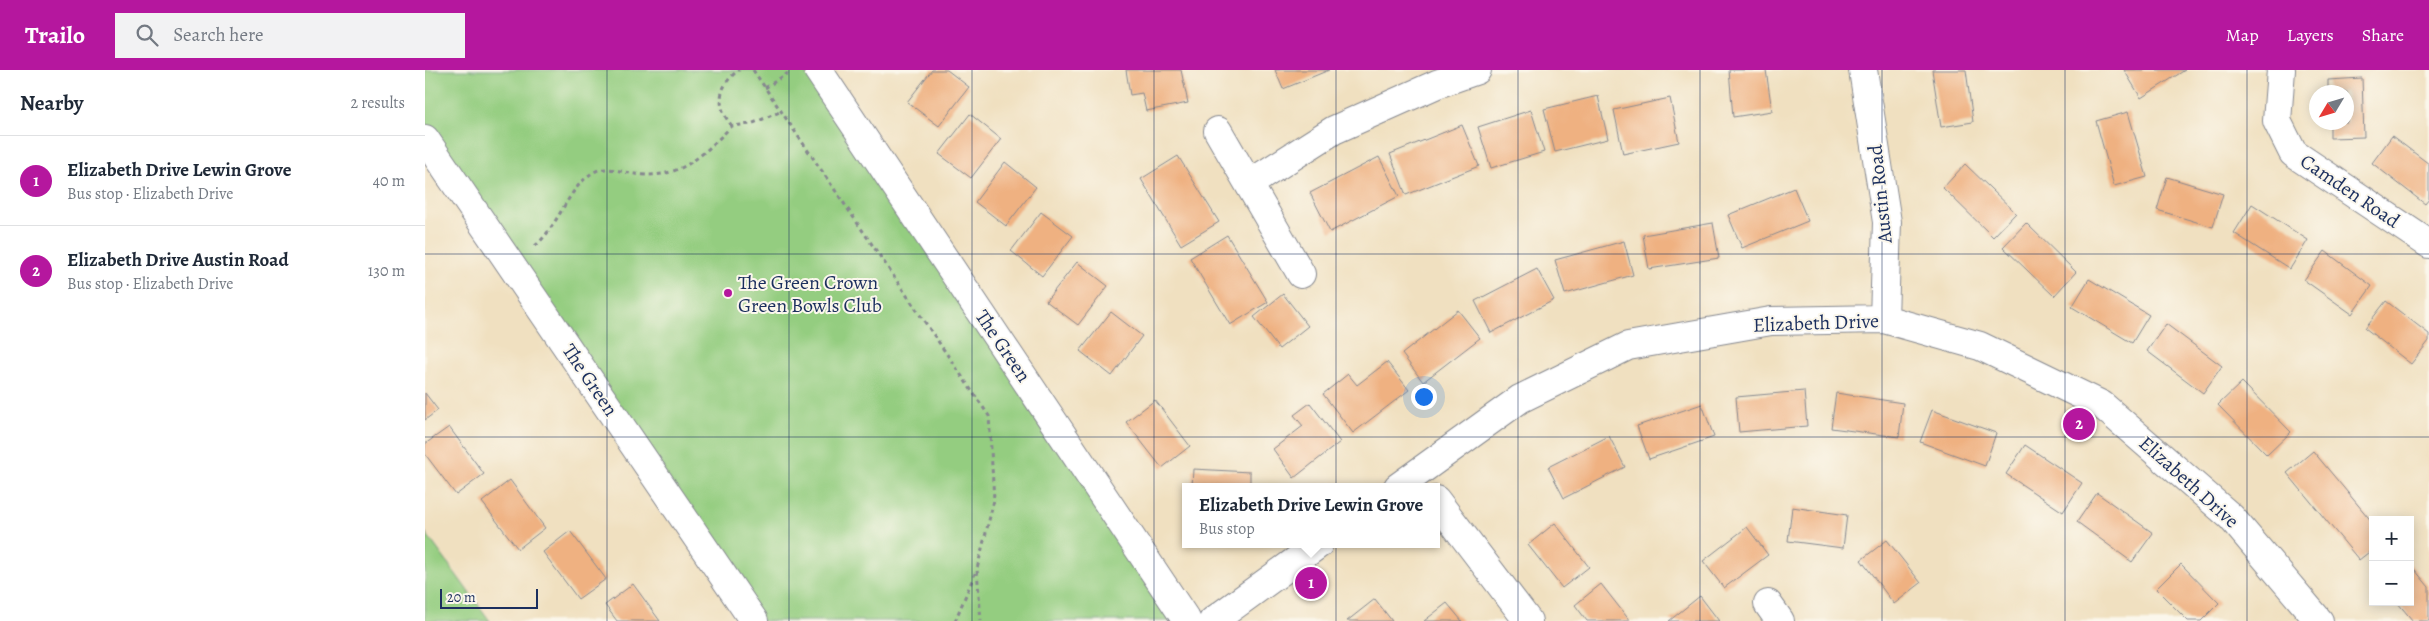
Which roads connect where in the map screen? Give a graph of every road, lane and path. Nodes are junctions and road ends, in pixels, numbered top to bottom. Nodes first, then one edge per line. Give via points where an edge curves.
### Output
1 (739, 70) edge
2 (753, 70) edge
3 (793, 70) edge
4 (818, 70) edge
5 (1477, 70) edge
6 (1863, 70) edge
7 (2281, 70) edge
8 (765, 88) junction
9 (782, 111) junction
10 (732, 126) junction
11 (1218, 131) dead end
12 (425, 139) edge
13 (435, 174) edge
14 (1249, 184) junction
15 (2429, 244) edge
16 (512, 266) junction
17 (1301, 274) dead end
18 (1884, 319) junction
19 (1413, 482) edge
20 (1440, 505) edge
21 (1313, 548) edge
22 (977, 569) junction
23 (754, 621) edge
24 (955, 621) edge
25 (981, 621) edge
26 (1187, 621) edge
27 (1213, 621) edge
28 (1528, 621) edge
29 (2319, 621) edge

1 - 10 path via 728,78 721,93 723,116
2 - 8 path
3 - 8 path
4 - 26 street, The Green
5 - 14 street via 1437,84 1335,130
6 - 18 street, Austin Road via 1887,222
7 - 15 street, Camden Road via 2277,121 2293,153
8 - 9 path
9 - 10 path via 751,124
9 - 22 path via 989,416 994,500
10 - 16 path via 686,167 666,174 635,174 611,169 596,171 572,193 541,242
11 - 14 street
12 - 13 street, The Green
13 - 16 street, The Green
14 - 17 street
16 - 23 street, The Green
18 - 19 street, Elizabeth Drive via 1771,321 1628,346 1520,399
18 - 29 street, Elizabeth Drive via 1980,346 2102,405 2231,517
20 - 28 street
21 - 27 street
22 - 24 path
22 - 25 path

